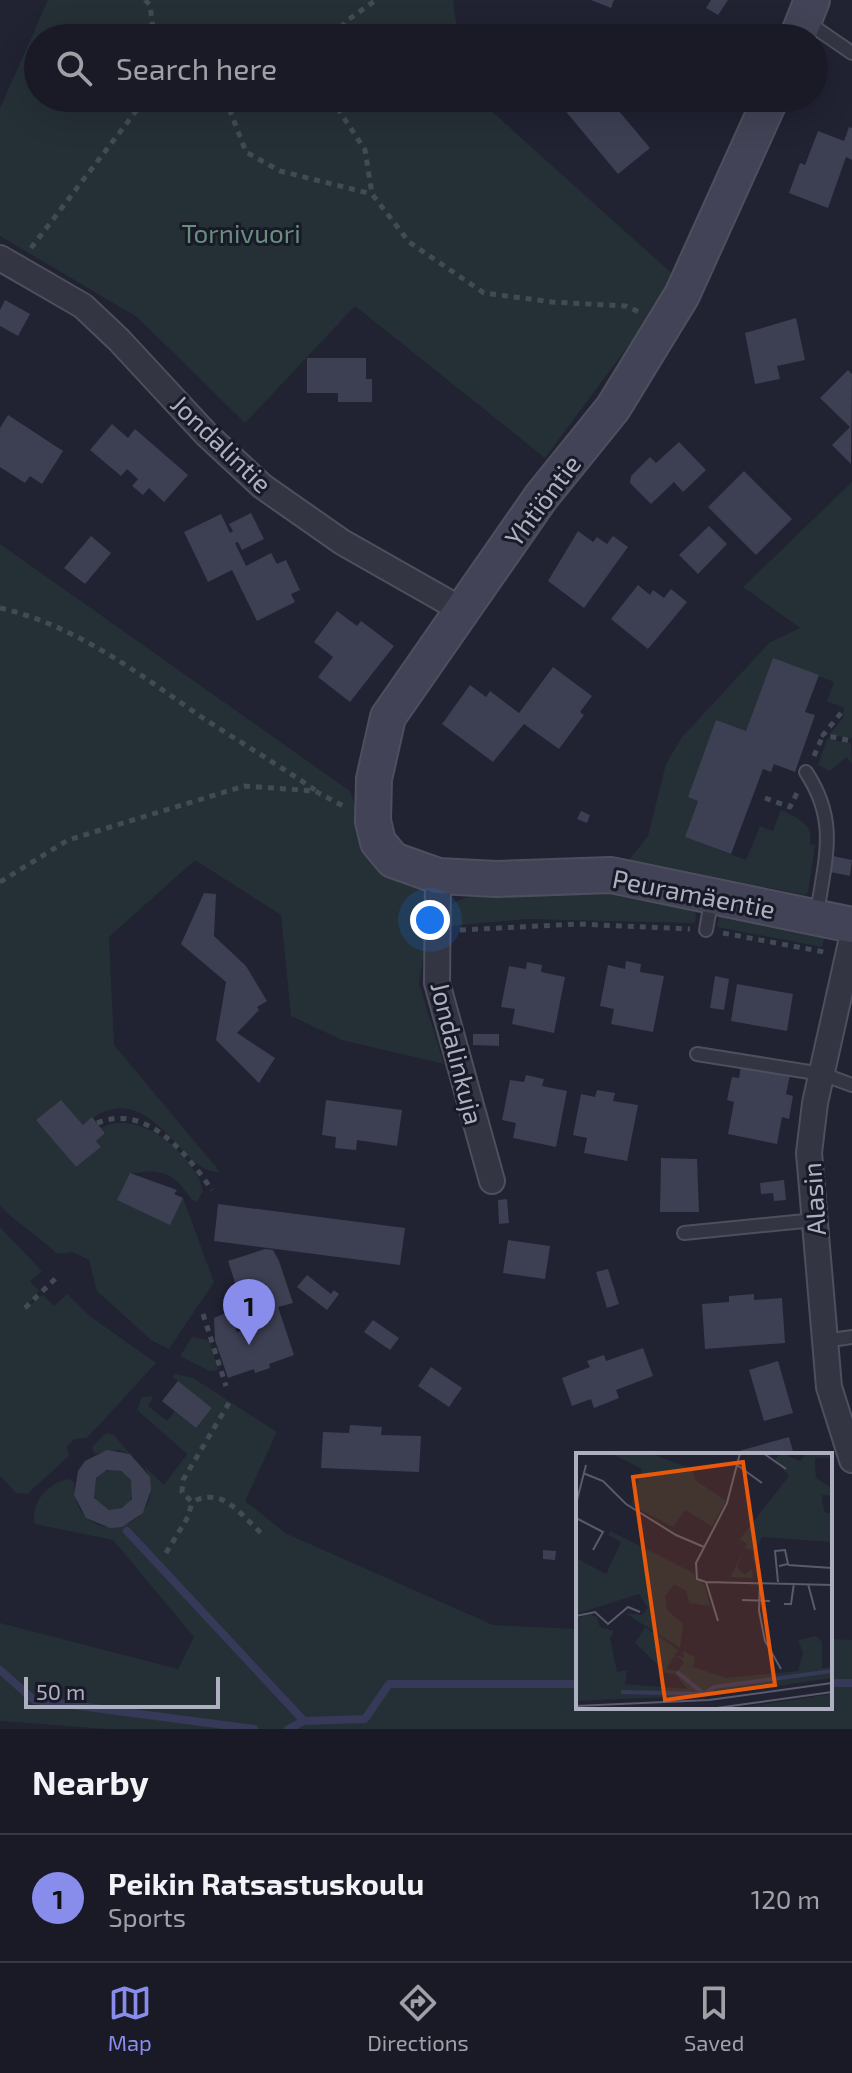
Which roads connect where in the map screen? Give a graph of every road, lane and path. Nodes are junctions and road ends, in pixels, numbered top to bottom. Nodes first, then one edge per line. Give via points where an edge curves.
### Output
1 (145, 0) edge
2 (376, 0) edge
3 (152, 24) edge
4 (344, 24) edge
5 (828, 36) edge
6 (852, 53) edge
7 (135, 112) edge
8 (230, 112) edge
9 (340, 112) edge
10 (765, 112) edge
11 (372, 194) junction
12 (9, 263) edge
13 (664, 324) junction
14 (0, 608) edge
15 (460, 609) junction
16 (841, 713) dead end
17 (852, 741) edge
18 (806, 772) dead end
19 (315, 791) junction
20 (373, 821) junction
21 (438, 876) junction
22 (0, 882) edge
23 (713, 896) junction
24 (816, 917) junction
25 (706, 930) junction
26 (436, 932) junction
27 (851, 940) edge
28 (697, 1054) dead end
29 (822, 1074) junction
30 (852, 1085) edge
31 (97, 1123) dead end
32 (492, 1181) dead end
33 (212, 1190) dead end
34 (815, 1220) junction
35 (684, 1233) dead end
36 (58, 1276) dead end
37 (25, 1308) dead end
38 (203, 1314) dead end
39 (852, 1337) edge
40 (825, 1341) junction
41 (226, 1386) dead end
42 (229, 1403) dead end
43 (852, 1460) edge
44 (192, 1502) junction
45 (261, 1533) dead end
46 (166, 1553) dead end

1 - 3 path
2 - 4 path
5 - 6 lane
7 - 12 path
8 - 11 path via 246,152 280,171
9 - 11 path via 365,150
10 - 13 street, Yhtiöntie
11 - 13 path via 409,242 484,293 626,306
12 - 15 street, Jondalintie via 83,306 262,486 342,542
13 - 15 street, Yhtiöntie via 613,408
14 - 19 path via 39,617 146,677
15 - 20 street, Yhtiöntie via 388,717 374,779
16 - 17 path via 823,735
18 - 24 lane via 823,797 828,822
19 - 20 path
19 - 22 path via 244,786 68,840
20 - 21 street, Yhtiöntie via 378,842 393,860
21 - 23 street, Peuramäentie via 611,875
21 - 26 street, Jondalinkuja
23 - 24 street, Peuramäentie
23 - 25 lane
24 - 27 street, Peuramäentie
25 - 26 path via 578,924
25 - 27 path
26 - 32 street, Jondalinkuja via 437,983
27 - 29 street, Alasin
28 - 29 lane
29 - 30 lane
29 - 34 street, Alasin via 809,1153
31 - 33 path via 125,1116 147,1125 181,1151
34 - 35 lane
34 - 40 street, Alasin
36 - 37 path
38 - 41 path
39 - 40 lane
40 - 43 street, Alasin via 829,1387
42 - 44 path via 183,1480 182,1492
44 - 45 path via 218,1496
44 - 46 path

